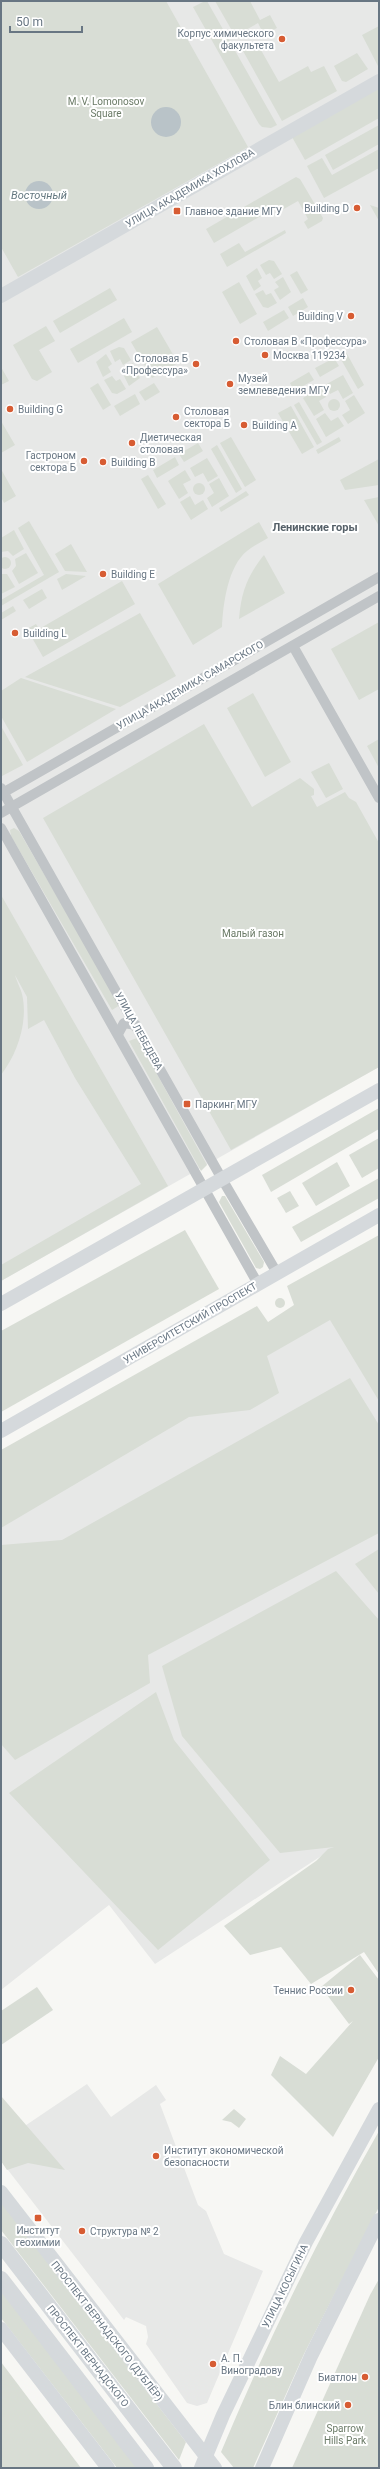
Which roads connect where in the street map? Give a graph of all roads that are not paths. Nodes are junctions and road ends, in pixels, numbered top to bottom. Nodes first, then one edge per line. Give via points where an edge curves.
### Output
1 (379, 81) edge
2 (1, 296) edge
3 (379, 577) edge
4 (379, 596) edge
5 (293, 646) junction
6 (2, 792) edge
7 (379, 798) edge
8 (12, 807) junction
9 (1, 814) edge
10 (1, 828) edge
11 (136, 1025) junction
12 (118, 1034) junction
13 (379, 1090) edge
14 (222, 1179) junction
15 (204, 1189) junction
16 (379, 1215) edge
17 (278, 1273) junction
18 (258, 1284) junction
19 (1, 1304) edge
20 (1, 1431) edge
21 (379, 2109) edge
22 (1, 2192) edge
23 (379, 2220) edge
24 (1, 2244) edge
25 (1, 2279) edge
26 (1, 2329) edge
27 (206, 2464) edge
28 (108, 2468) edge
29 (146, 2468) edge
30 (174, 2468) edge
31 (262, 2468) edge

1 - 2 main road, УЛИЦА АКАДЕМИКА ХОХЛОВА
3 - 6 street, УЛИЦА АКАДЕМИКА САМАРСКОГО
4 - 5 street, УЛИЦА АКАДЕМИКА САМАРСКОГО
5 - 7 street
5 - 8 street, УЛИЦА АКАДЕМИКА САМАРСКОГО
6 - 8 street, УЛИЦА ЛЕБЕДЕВА
8 - 9 street, УЛИЦА АКАДЕМИКА САМАРСКОГО
8 - 11 street, УЛИЦА ЛЕБЕДЕВА
10 - 12 street, УЛИЦА ЛЕБЕДЕВА
11 - 12 street via 124,1024
11 - 14 street, УЛИЦА ЛЕБЕДЕВА
12 - 15 street, УЛИЦА ЛЕБЕДЕВА
13 - 14 main road
14 - 15 main road
14 - 17 street, УЛИЦА ЛЕБЕДЕВА
15 - 18 street, УЛИЦА ЛЕБЕДЕВА
15 - 19 main road
16 - 17 main road, УНИВЕРСИТЕТСКИЙ ПРОСПЕКТ
17 - 18 main road, УНИВЕРСИТЕТСКИЙ ПРОСПЕКТ
18 - 20 main road, УНИВЕРСИТЕТСКИЙ ПРОСПЕКТ
21 - 27 main road, УЛИЦА КОСЫГИНА via 306,2242
22 - 27 main road, ПРОСПЕКТ ВЕРНАДСКОГО (ДУБЛЁР)
23 - 31 main road via 311,2356
24 - 30 main road, ПРОСПЕКТ ВЕРНАДСКОГО
25 - 29 main road
26 - 28 main road

